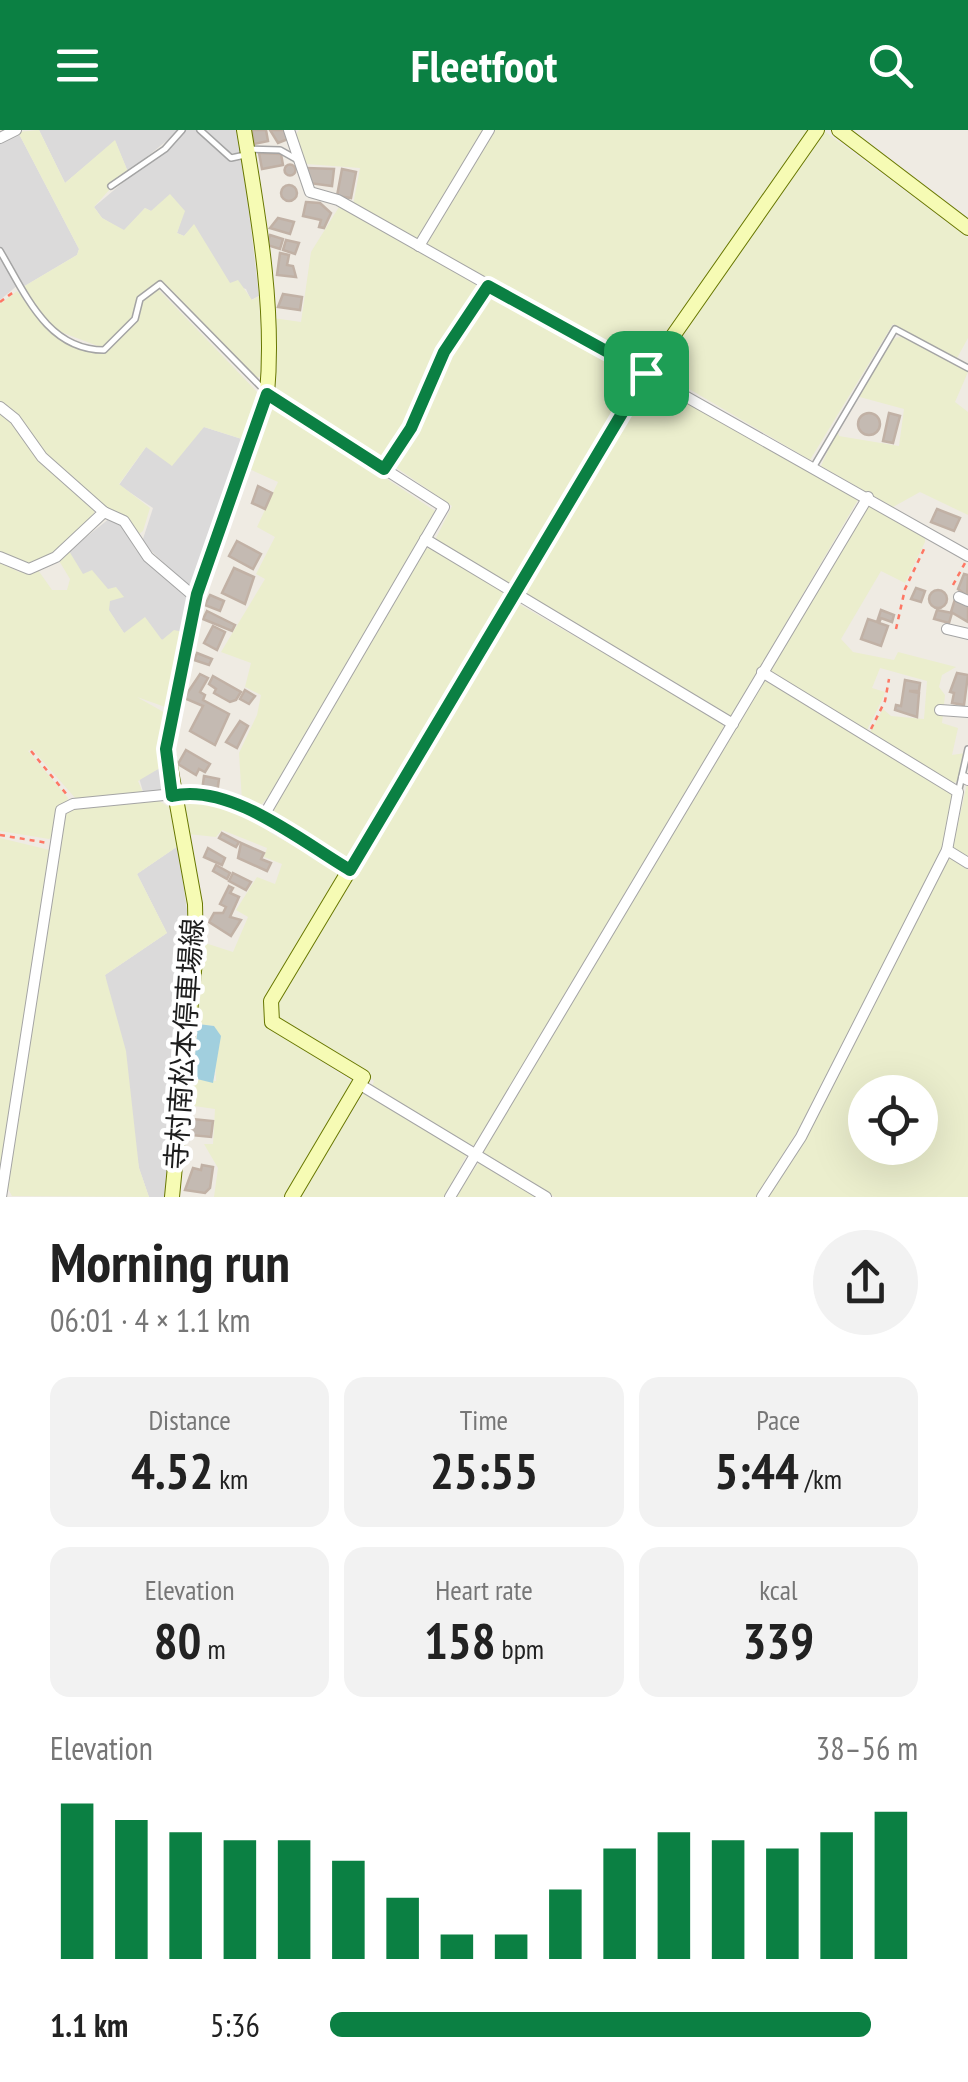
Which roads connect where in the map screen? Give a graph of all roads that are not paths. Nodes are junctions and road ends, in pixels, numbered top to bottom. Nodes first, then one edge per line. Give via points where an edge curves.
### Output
1 (16, 130) edge
2 (182, 130) edge
3 (200, 130) edge
4 (244, 130) edge
5 (289, 130) edge
6 (489, 130) edge
7 (817, 130) edge
8 (839, 130) edge
9 (0, 138) edge
10 (247, 152) junction
11 (299, 160) junction
12 (111, 186) dead end
13 (968, 228) edge
14 (419, 246) junction
15 (0, 251) edge
16 (488, 286) junction
17 (968, 368) edge
18 (646, 373) junction
19 (267, 394) junction
20 (0, 407) edge
21 (813, 468) junction
22 (384, 469) junction
23 (868, 497) junction
24 (104, 512) junction
25 (425, 539) junction
26 (0, 557) edge
27 (968, 557) edge
28 (516, 594) junction
29 (196, 598) junction
30 (947, 629) dead end
31 (968, 634) edge
32 (762, 672) junction
33 (940, 710) dead end
34 (968, 712) edge
35 (733, 724) junction
36 (968, 748) edge
37 (966, 779) edge
38 (958, 792) junction
39 (172, 796) junction
40 (264, 816) junction
41 (947, 850) junction
42 (968, 863) edge
43 (350, 870) junction
44 (359, 1084) junction
45 (475, 1155) junction
46 (1, 1197) edge
47 (172, 1197) edge
48 (292, 1197) edge
49 (450, 1197) edge
50 (546, 1197) edge
51 (762, 1197) edge

1 - 9 street
2 - 12 lane
3 - 10 lane via 230,158
4 - 10 street, 寺村南松本停車場線
5 - 11 street
6 - 14 street
7 - 18 street
8 - 13 street
10 - 11 lane via 280,150
10 - 19 street, 寺村南松本停車場線 via 265,294
11 - 14 street via 310,192 338,200
14 - 16 street
15 - 19 lane via 56,335 100,352 135,319 140,299 160,284
16 - 18 street
16 - 22 street via 444,352 411,428
17 - 21 lane via 894,329
18 - 21 street
18 - 28 street
19 - 22 street
19 - 29 street, 寺村南松本停車場線
20 - 24 street
21 - 23 street
22 - 25 street via 444,508
23 - 27 street
23 - 32 street
24 - 26 street via 56,557 29,569
24 - 29 street via 124,521 148,558
25 - 28 street
25 - 40 street
28 - 35 street
28 - 43 street
29 - 39 street, 寺村南松本停車場線 via 166,749
30 - 31 street
32 - 35 street
32 - 38 street
33 - 34 street
35 - 45 street
36 - 37 lane
37 - 38 lane
38 - 41 street
39 - 40 street via 237,804
39 - 46 street via 62,810
39 - 47 street, 寺村南松本停車場線 via 195,904 196,951
40 - 43 street
41 - 42 street
41 - 51 street via 801,1137
43 - 44 street via 270,1002 272,1022 364,1077
44 - 45 street
44 - 48 street
45 - 49 street
45 - 50 street

